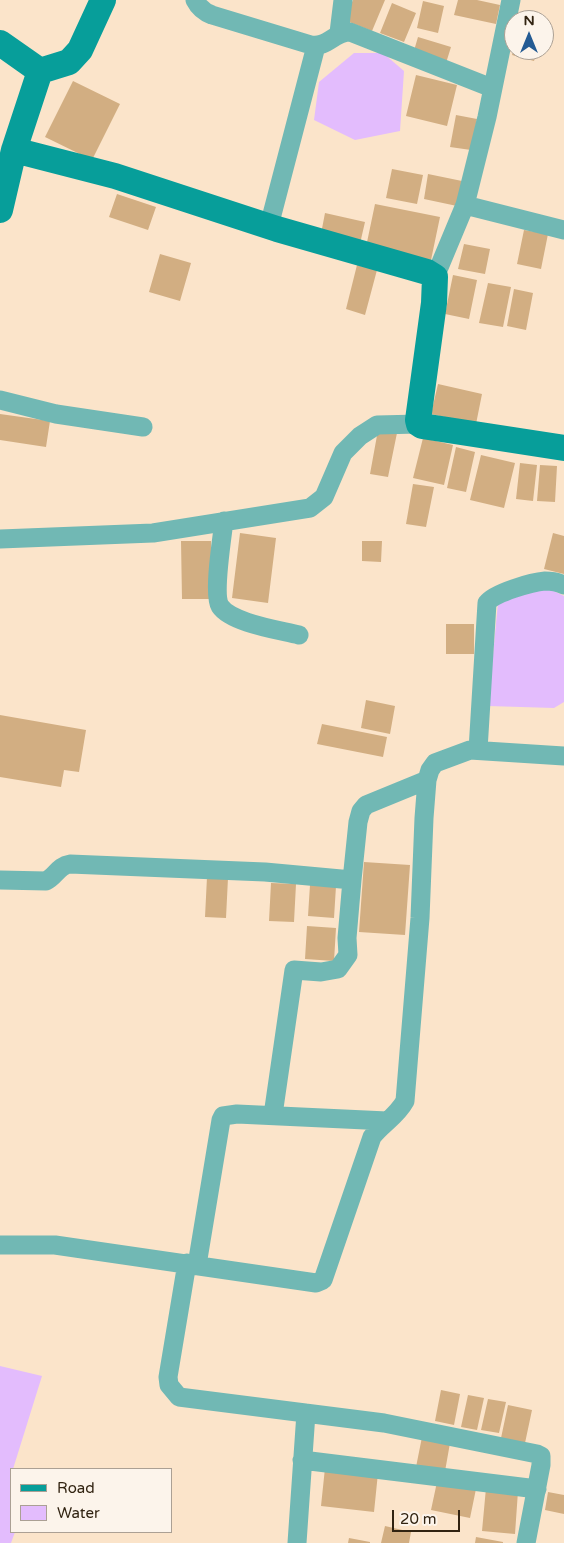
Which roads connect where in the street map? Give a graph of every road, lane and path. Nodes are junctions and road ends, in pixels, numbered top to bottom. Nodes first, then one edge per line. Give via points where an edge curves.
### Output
1 (103, 0) edge
2 (195, 0) edge
3 (343, 0) edge
4 (511, 0) edge
5 (339, 33) junction
6 (0, 43) edge
7 (316, 46) junction
8 (40, 71) junction
9 (492, 88) junction
10 (14, 150) junction
11 (465, 205) junction
12 (0, 210) edge
13 (269, 226) junction
14 (564, 230) edge
15 (435, 277) junction
16 (0, 400) edge
17 (419, 424) junction
18 (142, 428) dead end
19 (564, 448) edge
20 (224, 521) junction
21 (0, 538) edge
22 (564, 585) edge
23 (299, 635) dead end
24 (478, 750) junction
25 (564, 756) edge
26 (427, 780) junction
27 (0, 880) edge
28 (352, 880) junction
29 (273, 1116) junction
30 (387, 1121) junction
31 (0, 1245) edge
32 (192, 1264) junction
33 (306, 1413) junction
34 (302, 1460) junction
35 (537, 1489) junction
36 (297, 1543) edge
37 (526, 1543) edge

1 - 8 street via 80,50 69,62
2 - 7 street via 204,12
3 - 5 street
4 - 9 street
5 - 7 street
5 - 9 street via 360,35
6 - 8 street
7 - 13 street
8 - 10 street
9 - 11 street
10 - 12 street
10 - 13 street via 115,176
11 - 14 street
11 - 15 street
13 - 15 street
15 - 17 street
16 - 18 street via 56,414
17 - 19 street
17 - 20 street via 377,425 360,436 343,453 324,496 310,508
20 - 21 street via 153,533
20 - 23 street via 217,594 221,608 242,620
22 - 24 street via 544,581 494,596 487,603
24 - 25 street
24 - 26 street via 465,751 435,763
26 - 28 street via 366,805 361,811
26 - 30 street via 405,1101
27 - 28 street via 46,881 60,867 70,864 266,872
28 - 29 street via 348,955 338,969 321,972 294,970
29 - 30 street
29 - 32 street via 223,1116
30 - 32 street via 372,1137 367,1148 323,1280 316,1283
31 - 32 street via 55,1245
32 - 33 street via 168,1377 173,1391 179,1396
33 - 34 street
33 - 35 street via 384,1423 537,1454 542,1458
34 - 35 street
34 - 36 street
35 - 37 street

